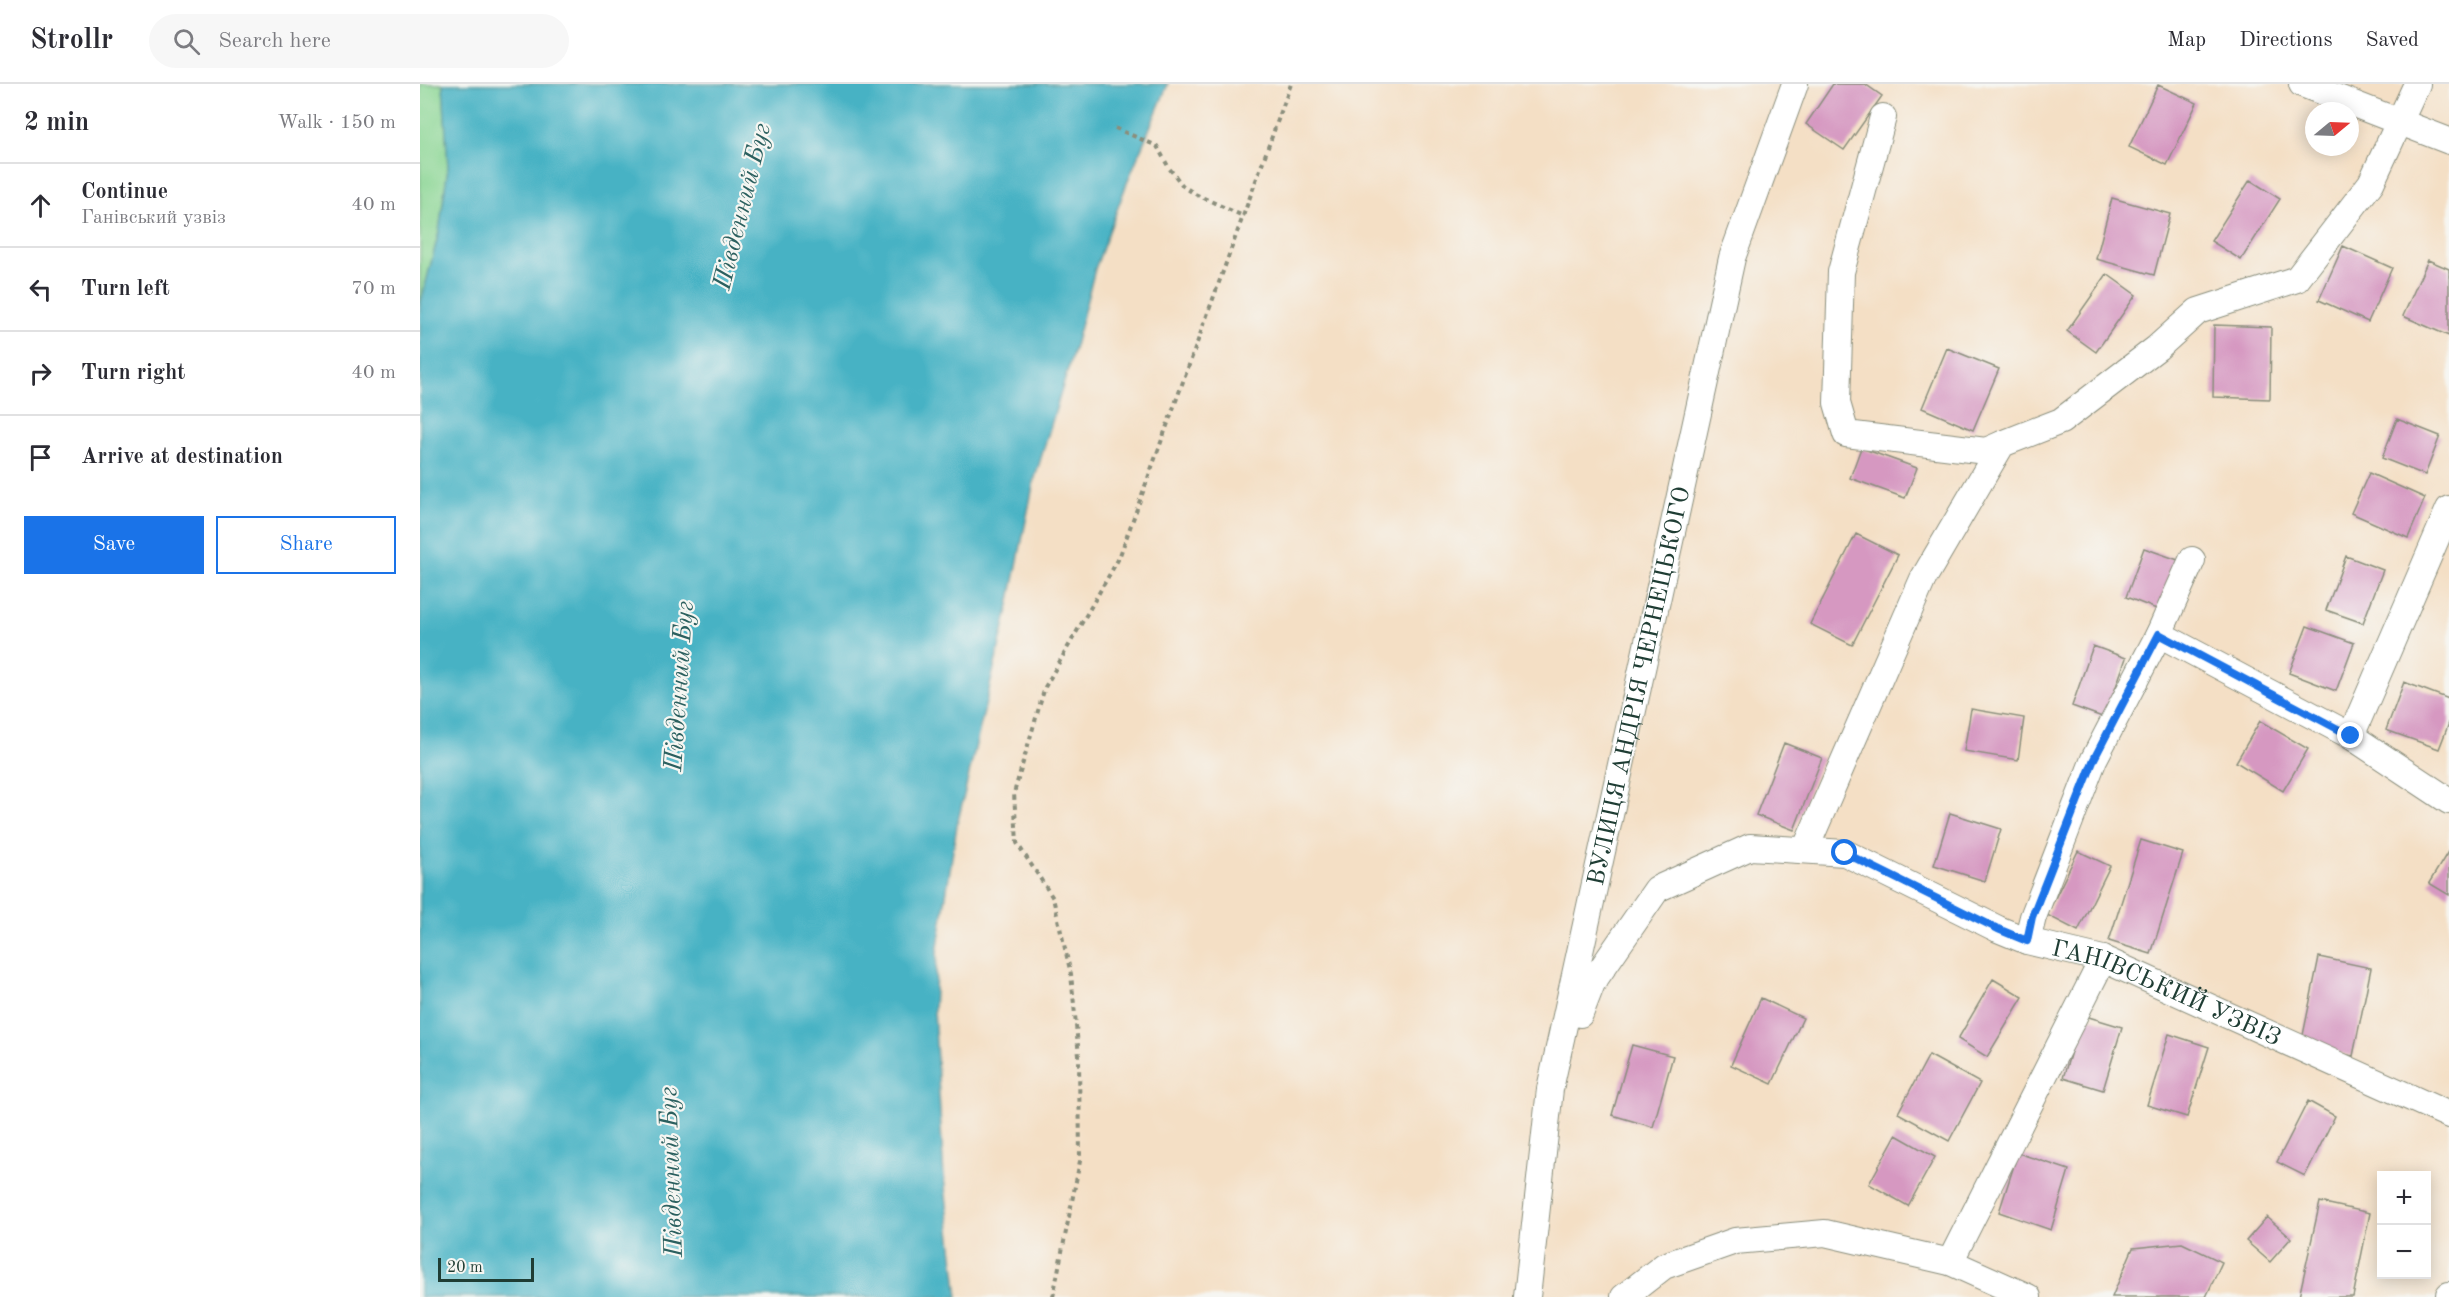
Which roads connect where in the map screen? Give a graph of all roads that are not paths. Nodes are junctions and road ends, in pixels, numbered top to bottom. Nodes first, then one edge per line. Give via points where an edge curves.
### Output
1 (1795, 84) edge
2 (2302, 84) edge
3 (2417, 84) edge
4 (1883, 117) dead end
5 (2400, 123) junction
6 (2449, 141) edge
7 (2002, 444) junction
8 (2449, 509) edge
9 (2192, 560) dead end
10 (2159, 634) junction
11 (2351, 736) junction
12 (2449, 801) edge
13 (1805, 850) junction
14 (2027, 941) junction
15 (2103, 959) junction
16 (1550, 1089) junction
17 (2449, 1115) edge
18 (1950, 1262) junction
19 (1527, 1297) edge
20 (1624, 1297) edge
21 (2028, 1297) edge

1 - 16 street, ВУЛИЦЯ АНДРІЯ ЧЕРНЕЦЬКОГО via 1732,258
2 - 5 street
3 - 5 street
4 - 7 street via 1841,272 1837,403 1846,434 1986,451
5 - 6 street
5 - 7 street via 2371,183 2297,279 2198,311 2157,348 2061,421
7 - 13 street via 1923,579
8 - 11 street
9 - 10 street
10 - 11 street
10 - 14 street via 2094,759 2032,917
11 - 12 street
13 - 14 street, ГАНІВСЬКИЙ УЗВІЗ via 1845,853
13 - 16 street, ГАНІВСЬКИЙ УЗВІЗ via 1750,847 1656,889 1592,982
14 - 15 street, ГАНІВСЬКИЙ УЗВІЗ
15 - 17 street, ГАНІВСЬКИЙ УЗВІЗ
15 - 18 street
16 - 19 street, ВУЛИЦЯ АНДРІЯ ЧЕРНЕЦЬКОГО
18 - 20 street via 1825,1233 1735,1242 1664,1266
18 - 21 street

